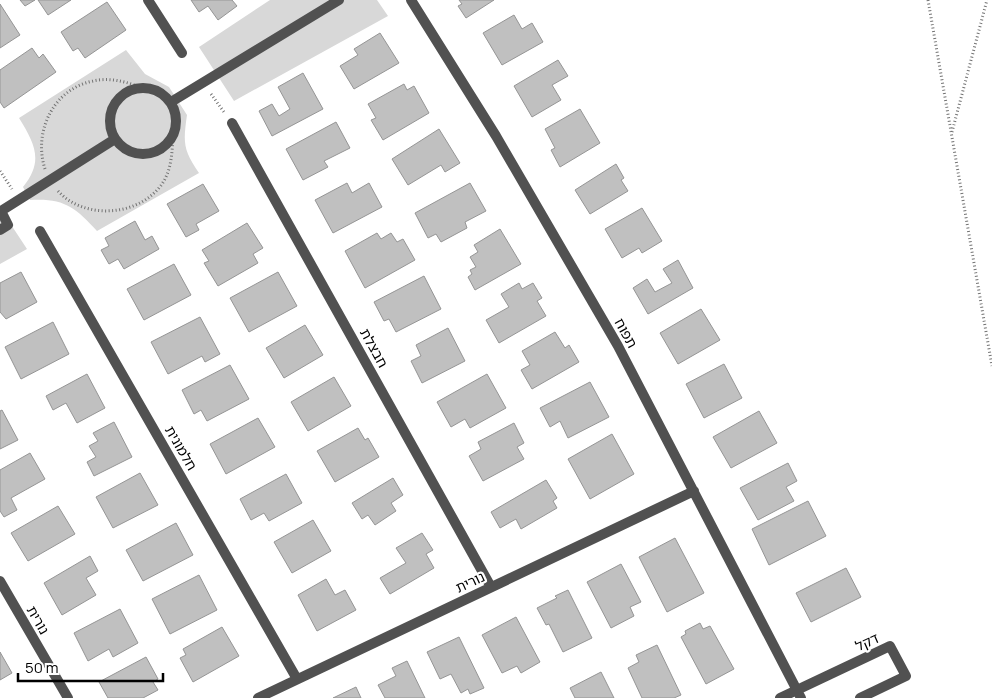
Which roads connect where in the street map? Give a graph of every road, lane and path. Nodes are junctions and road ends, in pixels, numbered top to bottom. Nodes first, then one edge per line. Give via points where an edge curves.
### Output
1 (148, 0) edge
2 (339, 0) edge
3 (411, 0) edge
4 (928, 0) edge
5 (987, 0) edge
6 (182, 53) dead end
7 (171, 102) junction
8 (232, 123) dead end
9 (952, 135) junction
10 (115, 140) junction
11 (0, 230) edge
12 (40, 231) dead end
13 (992, 366) edge
14 (694, 491) junction
15 (0, 581) edge
16 (492, 587) junction
17 (297, 679) junction
18 (799, 694) edge
19 (68, 698) edge
20 (258, 698) edge
21 (780, 698) edge
22 (860, 698) edge

1 - 6 street
2 - 7 street
3 - 14 street, תפוח via 558,240
4 - 9 path
5 - 9 path
7 - 10 street via 176,114 176,128 171,140 162,148 150,154 136,154
7 - 10 street via 150,88 136,88 124,93 110,114 110,128
8 - 16 street, חבצלת
9 - 13 path
10 - 11 street via 1,211 8,225
12 - 17 street, חלמונית
14 - 16 street, נורית
14 - 18 street, תפוח
15 - 19 street, נורית
16 - 17 street, נורית
17 - 20 street, נורית
18 - 21 street, דקל
18 - 22 street, דקל via 890,646 906,676

